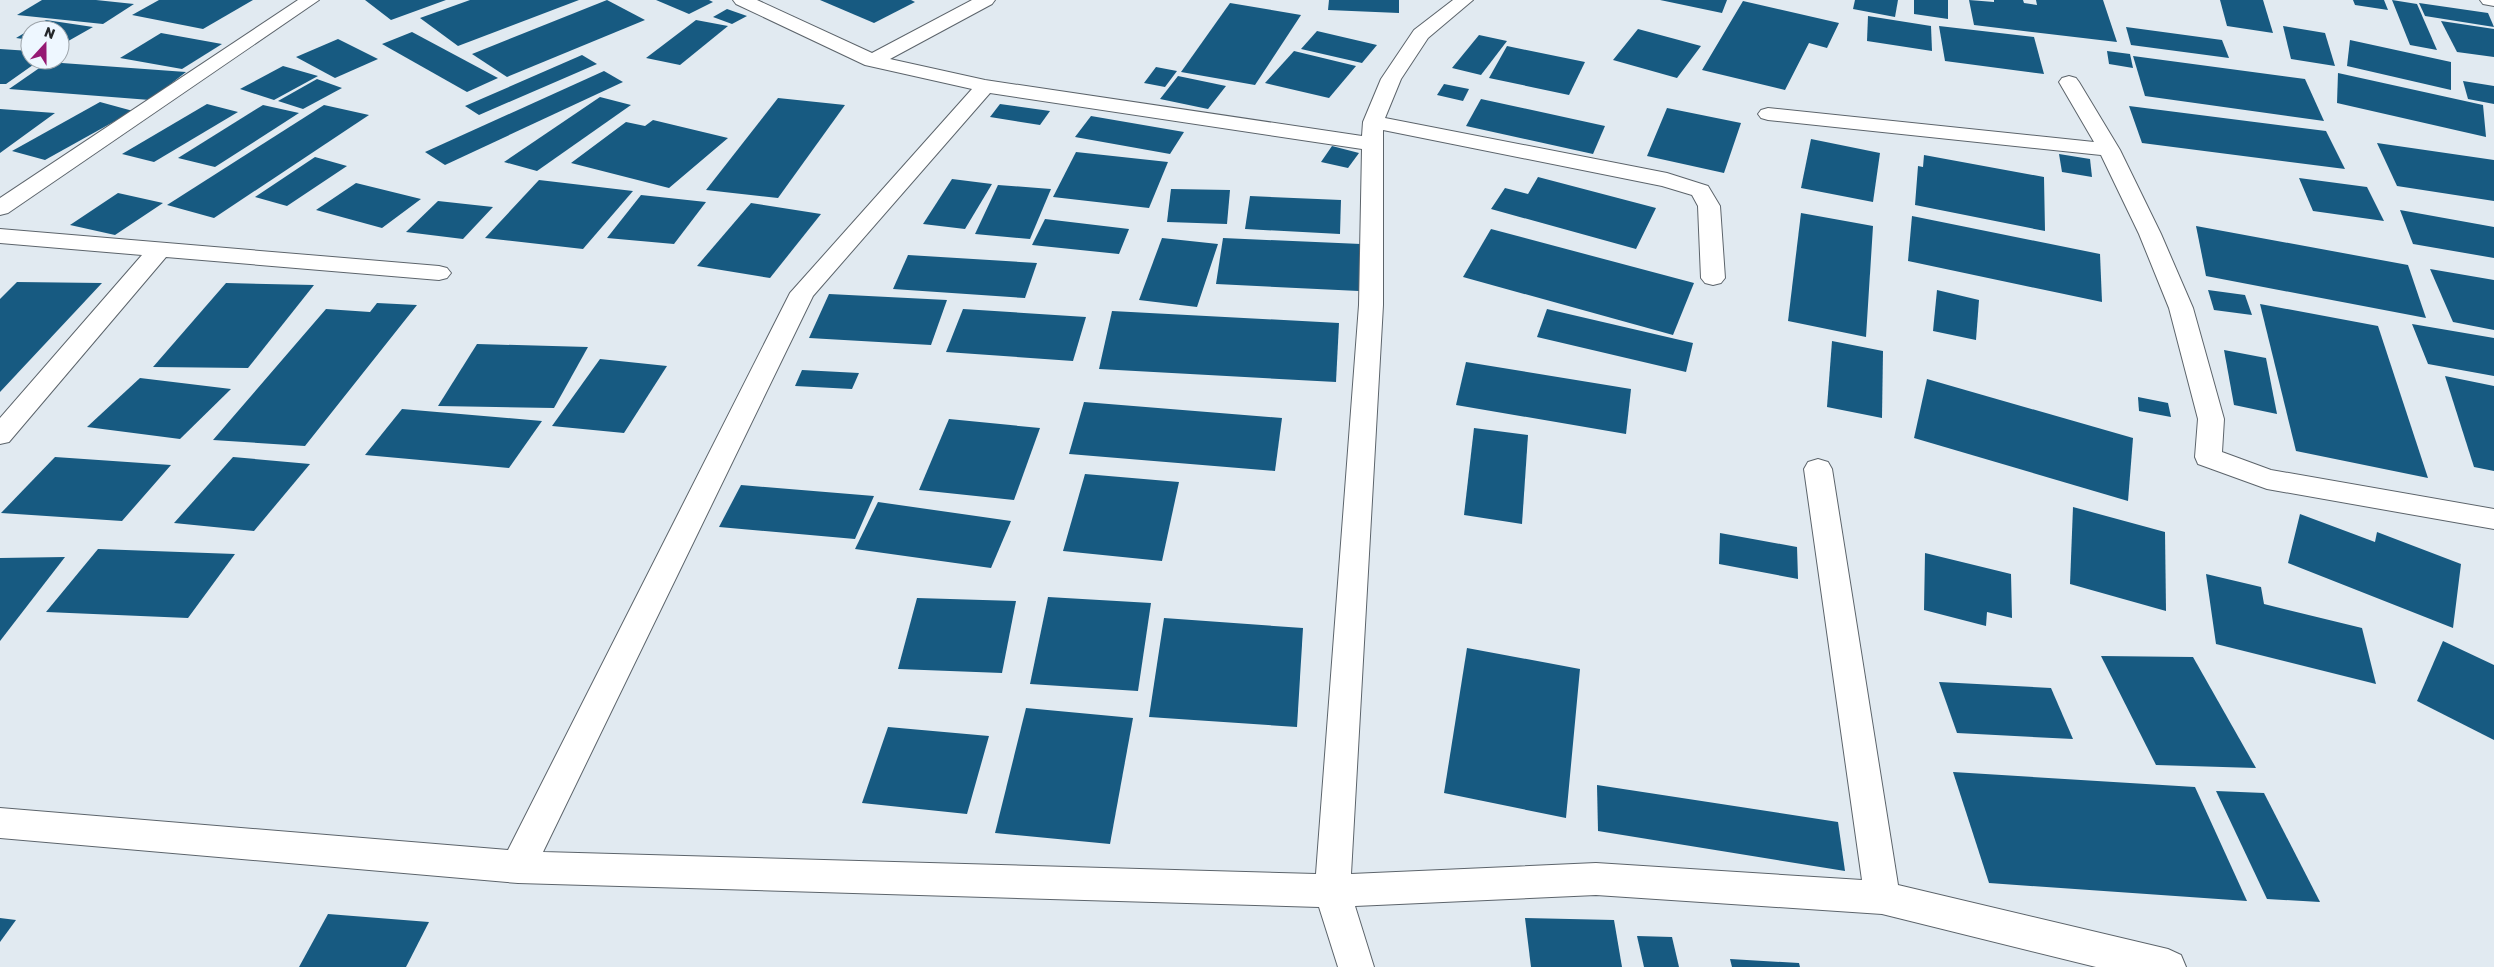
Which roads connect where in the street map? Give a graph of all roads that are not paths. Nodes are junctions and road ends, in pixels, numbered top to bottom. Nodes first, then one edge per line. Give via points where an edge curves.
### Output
1 (310, 0) edge
2 (742, 0) edge
3 (986, 0) edge
4 (1464, 0) edge
5 (2489, 0) edge
6 (2494, 1) edge
7 (872, 61) junction
8 (2069, 82) dead end
9 (985, 86) junction
10 (1768, 114) dead end
11 (1374, 133) junction
12 (2109, 150) junction
13 (0, 208) edge
14 (0, 236) edge
15 (160, 249) junction
16 (439, 273) dead end
17 (1713, 278) dead end
18 (0, 435) edge
19 (1818, 469) dead end
20 (2494, 520) edge
21 (0, 823) edge
22 (518, 868) junction
23 (1332, 891) junction
24 (1882, 898) junction
25 (1356, 967) edge
26 (2168, 967) edge

1 - 13 street
2 - 7 street
3 - 7 street
4 - 11 street via 1421,34 1391,79
5 - 6 street
7 - 9 street
8 - 12 street
9 - 11 street
9 - 22 street via 802,294
10 - 12 street
11 - 17 street via 1667,180 1700,191 1709,206
11 - 23 street via 1372,305
12 - 20 street via 2150,234 2180,308 2211,419 2208,457 2267,479
14 - 15 street
15 - 16 street
15 - 18 street
19 - 24 street
21 - 22 street
22 - 23 street
23 - 24 street via 1596,879
23 - 25 street
24 - 26 street

